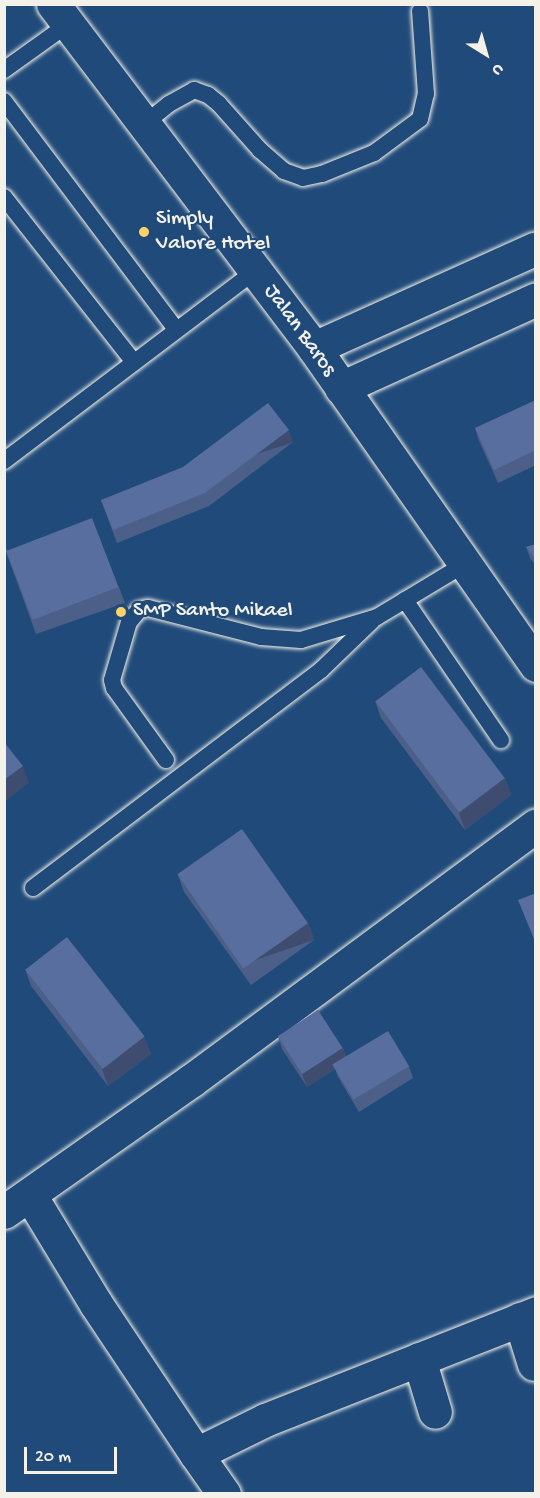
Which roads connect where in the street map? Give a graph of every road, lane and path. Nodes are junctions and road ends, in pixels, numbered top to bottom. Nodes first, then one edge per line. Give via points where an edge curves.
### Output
1 (420, 11) dead end
2 (60, 14) edge
3 (4, 70) edge
4 (4, 101) edge
5 (143, 125) junction
6 (4, 197) edge
7 (536, 248) edge
8 (255, 271) junction
9 (440, 291) junction
10 (536, 298) edge
11 (176, 329) junction
12 (458, 335) junction
13 (314, 348) junction
14 (134, 362) junction
15 (341, 388) junction
16 (4, 461) edge
17 (465, 564) junction
18 (405, 600) junction
19 (377, 617) junction
20 (533, 657) edge
21 (501, 740) dead end
22 (166, 760) dead end
23 (536, 825) edge
24 (33, 888) dead end
25 (17, 1203) edge
26 (528, 1316) edge
27 (419, 1359) junction
28 (534, 1364) dead end
29 (435, 1412) dead end
30 (196, 1454) junction
31 (213, 1490) edge

1 - 5 lane via 426,94 420,119 374,153 303,178 284,171 219,104 194,90
2 - 3 lane
2 - 5 street, Jalan Baros
4 - 11 lane
5 - 8 street, Jalan Baros
6 - 14 lane
7 - 9 street
8 - 11 lane
8 - 13 street, Jalan Baros
9 - 12 street
9 - 13 street
10 - 12 street
11 - 14 lane
12 - 15 street
13 - 15 street, Jalan Baros
14 - 16 lane
15 - 17 street, Jalan Baros
17 - 18 lane
17 - 20 street, Jalan Baros
18 - 19 lane
18 - 21 lane
19 - 22 lane via 301,640 261,637 148,608 139,610 129,622 112,680
19 - 24 lane via 321,670
23 - 25 street via 192,1080
25 - 30 street via 96,1304
26 - 27 street
26 - 28 street
27 - 29 street
27 - 30 street via 265,1420
30 - 31 street

